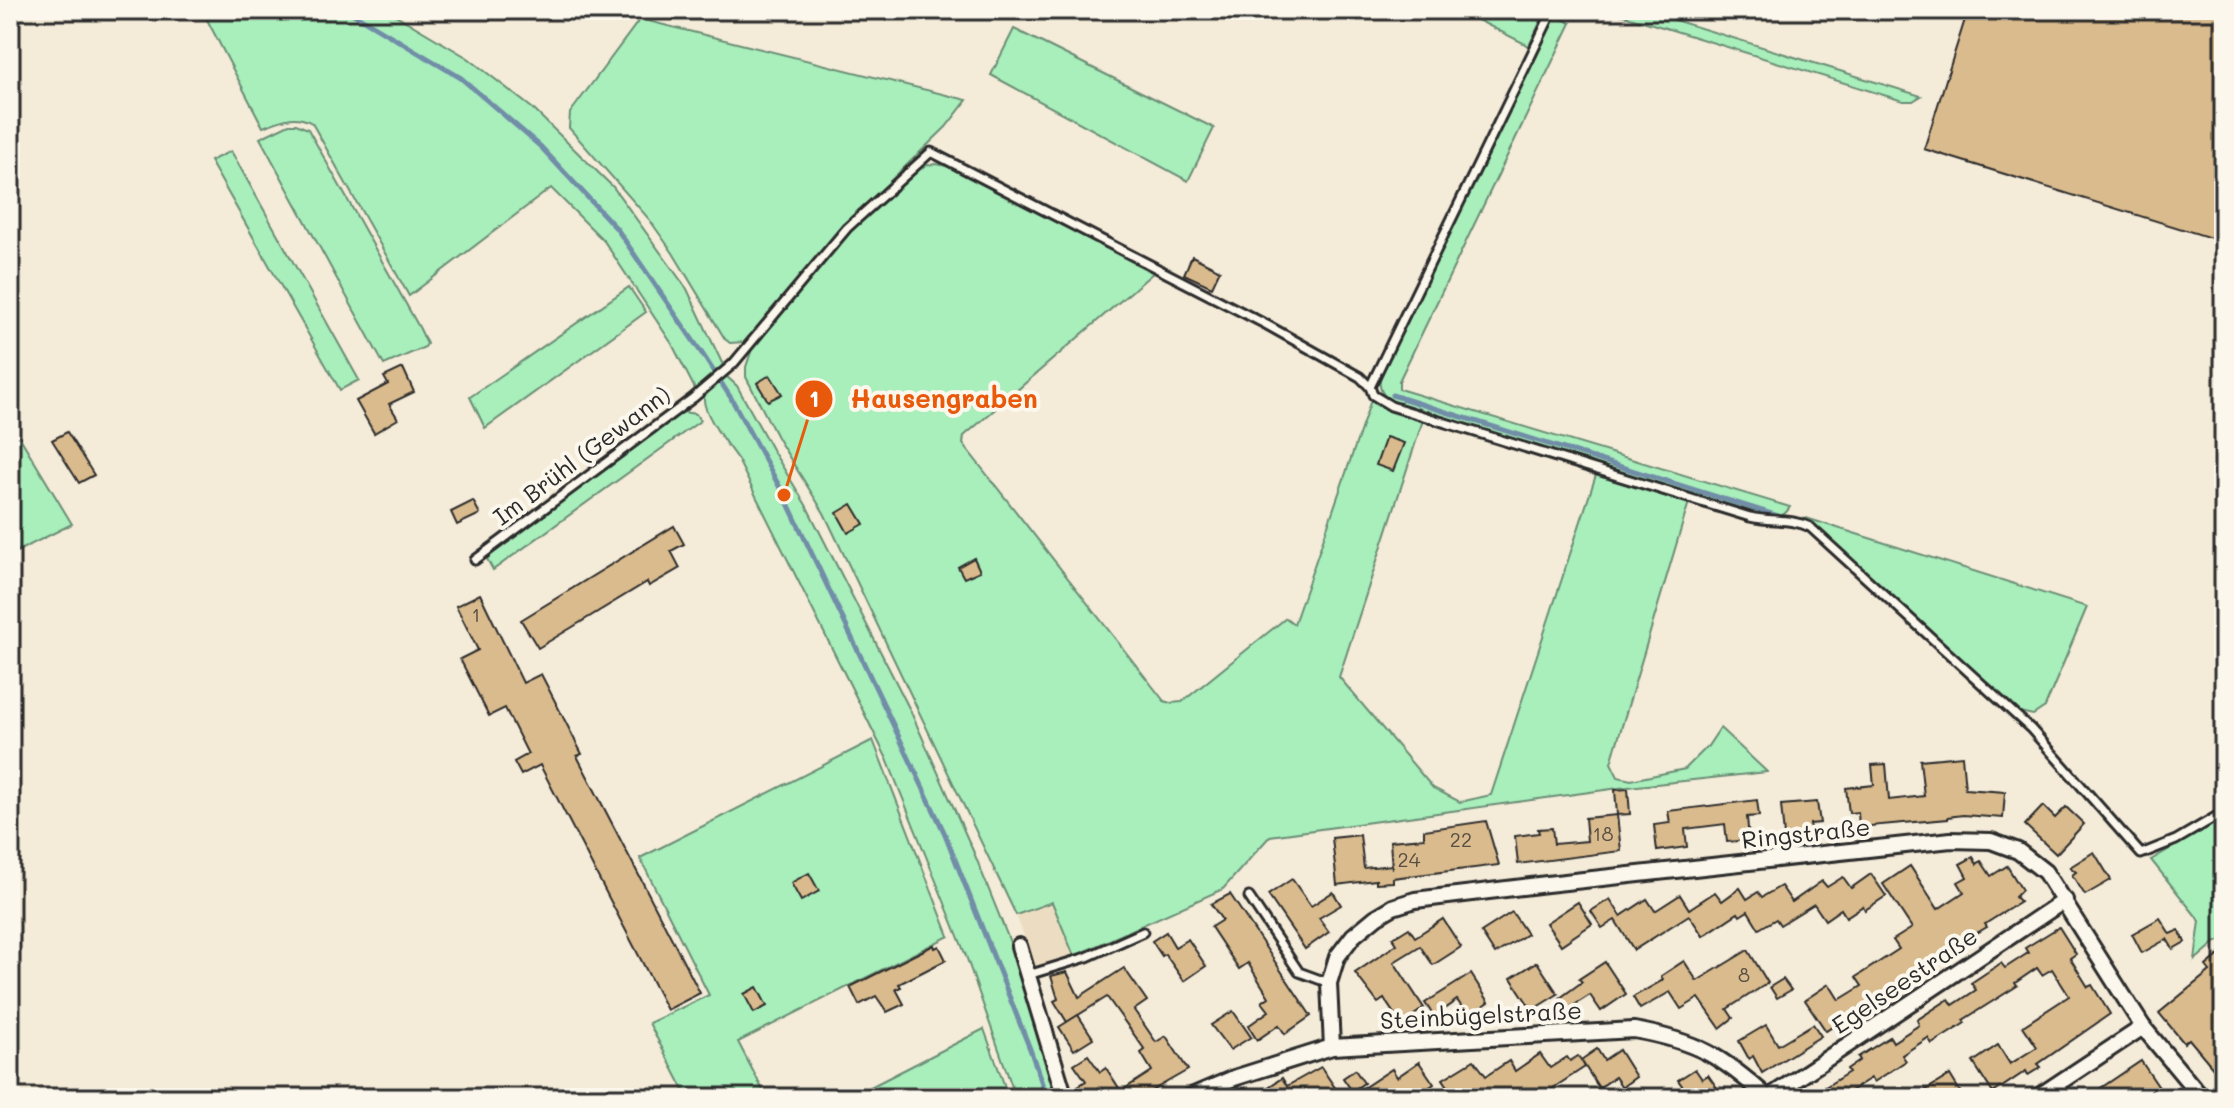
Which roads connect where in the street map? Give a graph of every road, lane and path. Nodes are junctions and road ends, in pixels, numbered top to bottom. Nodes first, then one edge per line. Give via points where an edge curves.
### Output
1 (1553, 10) edge
2 (1370, 387) junction
3 (475, 560) dead end
4 (2224, 812) edge
5 (1249, 897) dead end
6 (2065, 900) junction
7 (1143, 932) dead end
8 (1019, 946) dead end
9 (1028, 975) junction
10 (1329, 983) junction
11 (2143, 1027) junction
12 (1332, 1047) junction
13 (1065, 1098) edge
14 (1187, 1098) edge
15 (1768, 1098) edge
16 (2036, 1098) edge
17 (2202, 1098) edge

1 - 2 lane
2 - 3 lane, Im Brühl (Gewann) via 1267,325 931,152 847,228 723,373
2 - 4 lane via 1373,395 1406,411 1750,517 1810,527 2031,729 2141,854
5 - 10 lane via 1299,972
6 - 10 street, Ringstraße via 2045,872 2018,851 1991,841 1951,840 1547,884 1393,907 1353,936 1337,957
6 - 11 street, Ringstraße
6 - 15 street, Egelseestraße
7 - 9 lane
8 - 9 street
9 - 13 street
10 - 12 street, Ringstraße
11 - 16 street
11 - 17 street, Ringstraße
12 - 14 street, Steinbügelstraße
12 - 15 street, Steinbügelstraße via 1634,1030 1673,1037 1706,1051

